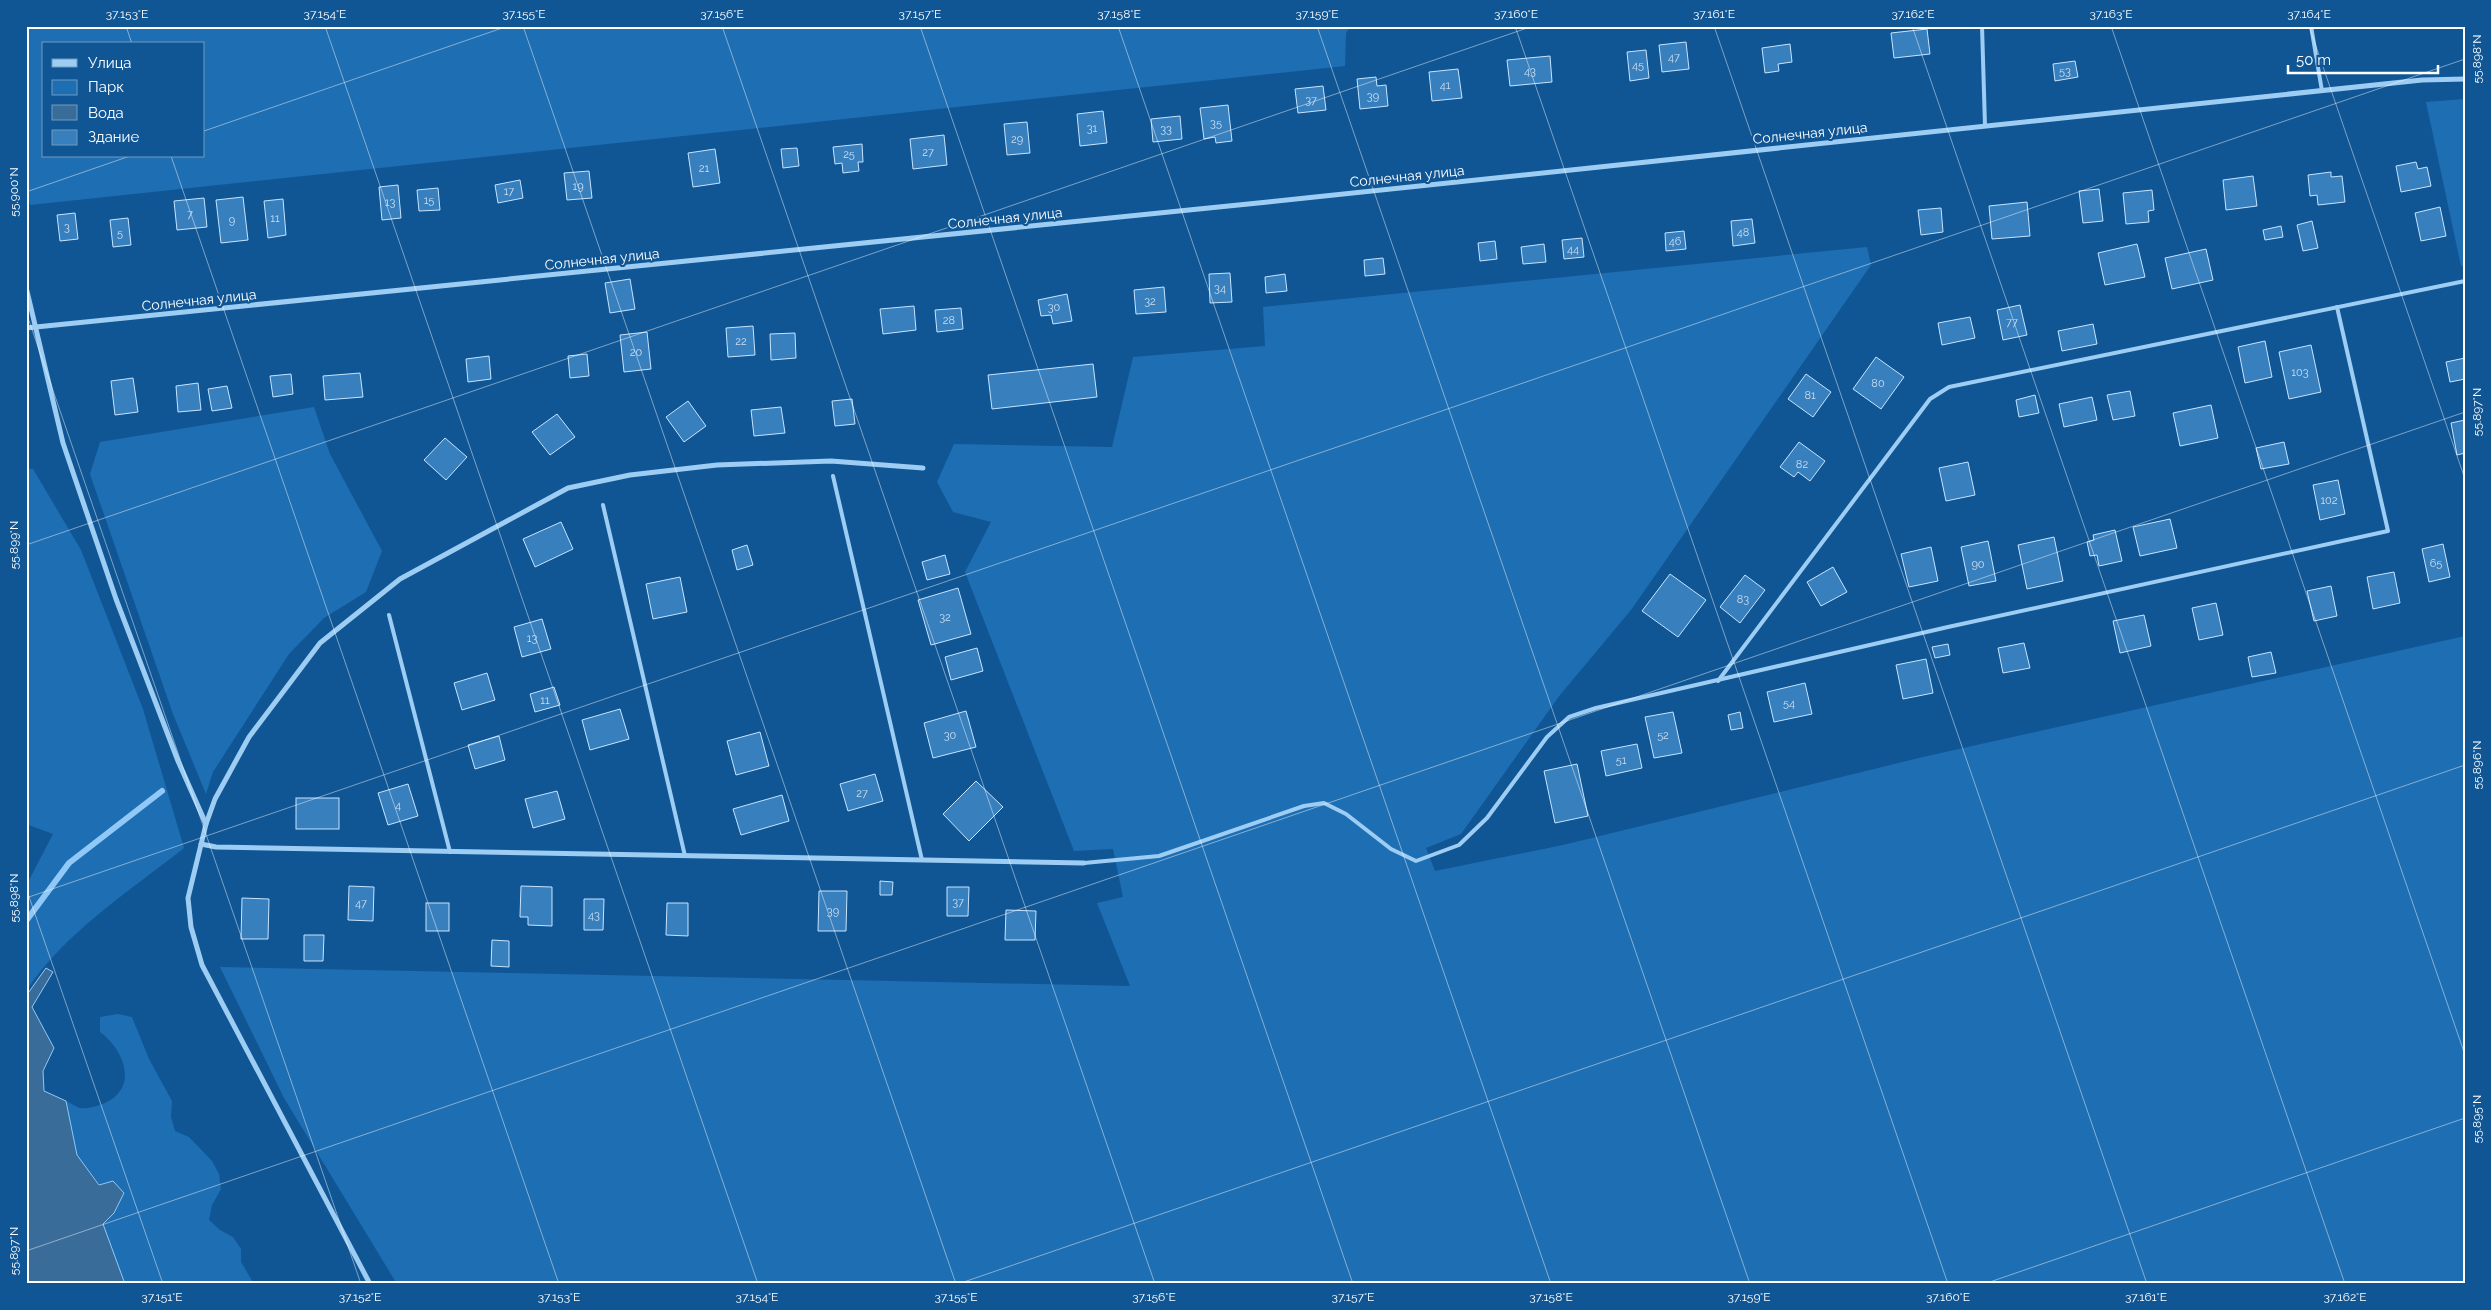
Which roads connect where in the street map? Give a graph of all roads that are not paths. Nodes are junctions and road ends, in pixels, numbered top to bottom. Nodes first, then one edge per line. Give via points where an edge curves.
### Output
1 (1982, 26) edge
2 (2311, 26) edge
3 (2465, 79) edge
4 (2322, 91) junction
5 (1985, 126) junction
6 (2465, 281) edge
7 (26, 287) edge
8 (2337, 307) junction
9 (26, 328) edge
10 (36, 328) junction
11 (923, 468) dead end
12 (832, 476) dead end
13 (603, 506) dead end
14 (390, 615) dead end
15 (1718, 680) junction
16 (206, 824) junction
17 (202, 844) junction
18 (450, 852) junction
19 (685, 856) junction
20 (922, 860) junction
21 (1084, 863) joint
22 (370, 1284) edge

1 - 5 lane
2 - 4 lane
3 - 4 street, Солнечная улица via 2422,80
4 - 5 street, Солнечная улица
5 - 10 street, Солнечная улица
6 - 8 lane
7 - 10 street
8 - 15 lane via 1949,387 1930,399
8 - 15 lane via 2388,531
9 - 10 street, Солнечная улица
10 - 16 street via 63,444 116,599 178,761
11 - 16 street via 831,460 717,465 630,475 568,488 400,579 320,643 249,737 215,799
12 - 20 lane
13 - 19 lane
14 - 18 lane
15 - 21 lane via 1569,717 1548,737 1487,818 1459,845 1416,861 1391,849 1346,814 1324,803 1304,806 1159,856
16 - 17 street
17 - 18 street via 216,847
17 - 22 street via 188,898 191,927 202,965
18 - 19 street
19 - 20 street
20 - 21 street

